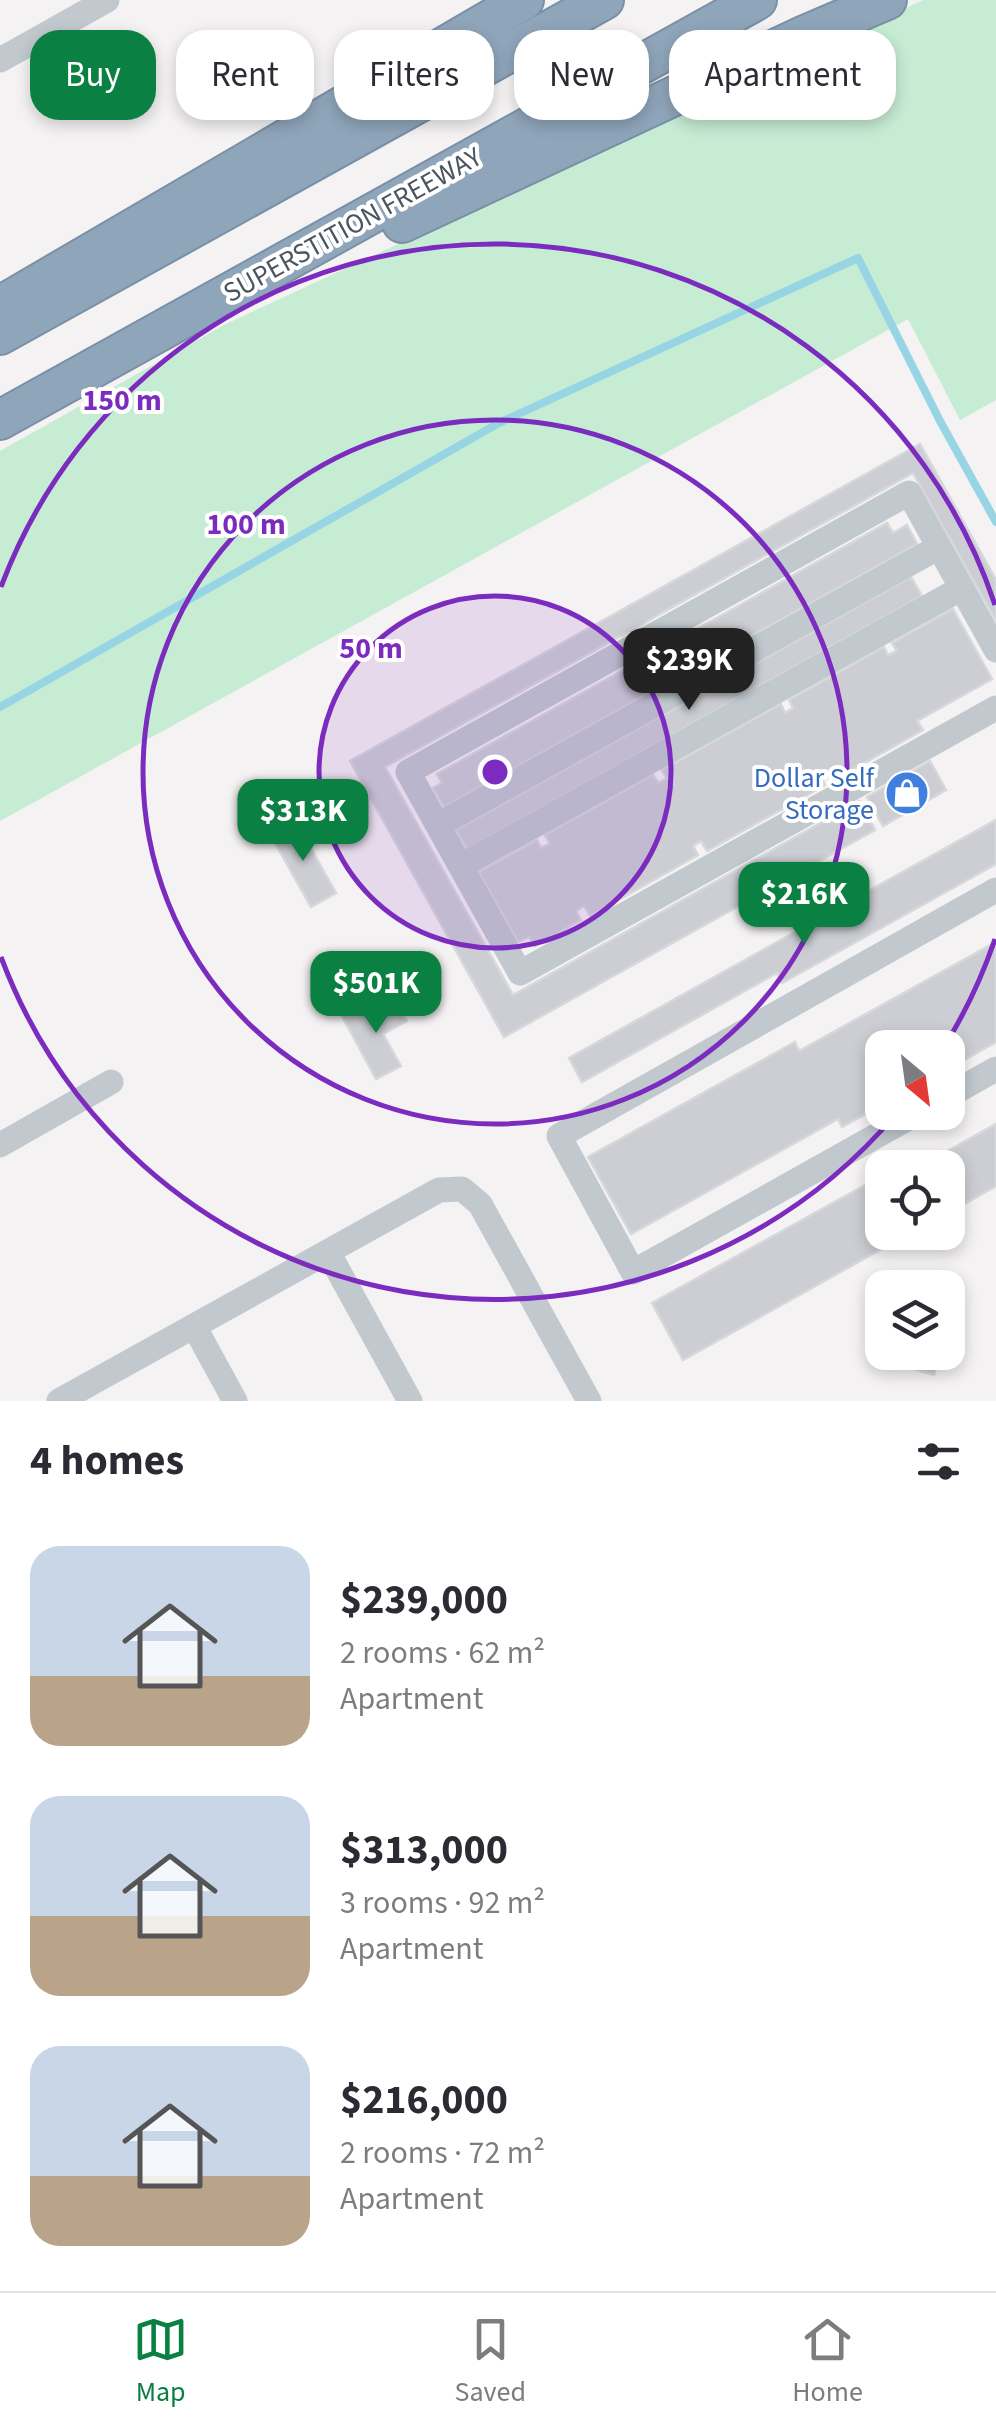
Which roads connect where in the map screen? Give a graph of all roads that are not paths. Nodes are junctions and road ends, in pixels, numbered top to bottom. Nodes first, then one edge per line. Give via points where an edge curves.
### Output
1 (107, 0) edge
2 (524, 0) edge
3 (604, 0) edge
4 (757, 0) edge
5 (887, 0) edge
6 (0, 60) edge
7 (0, 306) edge
8 (166, 327) junction
9 (0, 335) edge
10 (0, 420) edge
11 (939, 547) junction
12 (962, 588) junction
13 (996, 650) edge
14 (996, 708) edge
15 (438, 825) junction
16 (461, 866) junction
17 (996, 890) edge
18 (996, 1069) edge
19 (111, 1082) dead end
20 (965, 1086) edge
21 (887, 1130) edge
22 (0, 1145) edge
23 (328, 1252) junction
24 (194, 1326) junction
25 (60, 1401) edge
26 (235, 1401) edge
27 (410, 1401) edge
28 (589, 1401) edge

1 - 6 street
2 - 7 highway
3 - 9 highway
4 - 8 highway, SUPERSTITION FREEWAY
5 - 8 highway
8 - 10 highway, SUPERSTITION FREEWAY
11 - 12 street
11 - 15 street
11 - 15 street via 909,493 408,772
12 - 13 street
12 - 16 street
14 - 16 street via 520,972
15 - 16 street
17 - 21 street via 559,1136 632,1272
18 - 20 street
19 - 22 street
23 - 24 street
23 - 27 street
23 - 28 street via 440,1190 462,1188 480,1204
24 - 25 street
24 - 26 street

